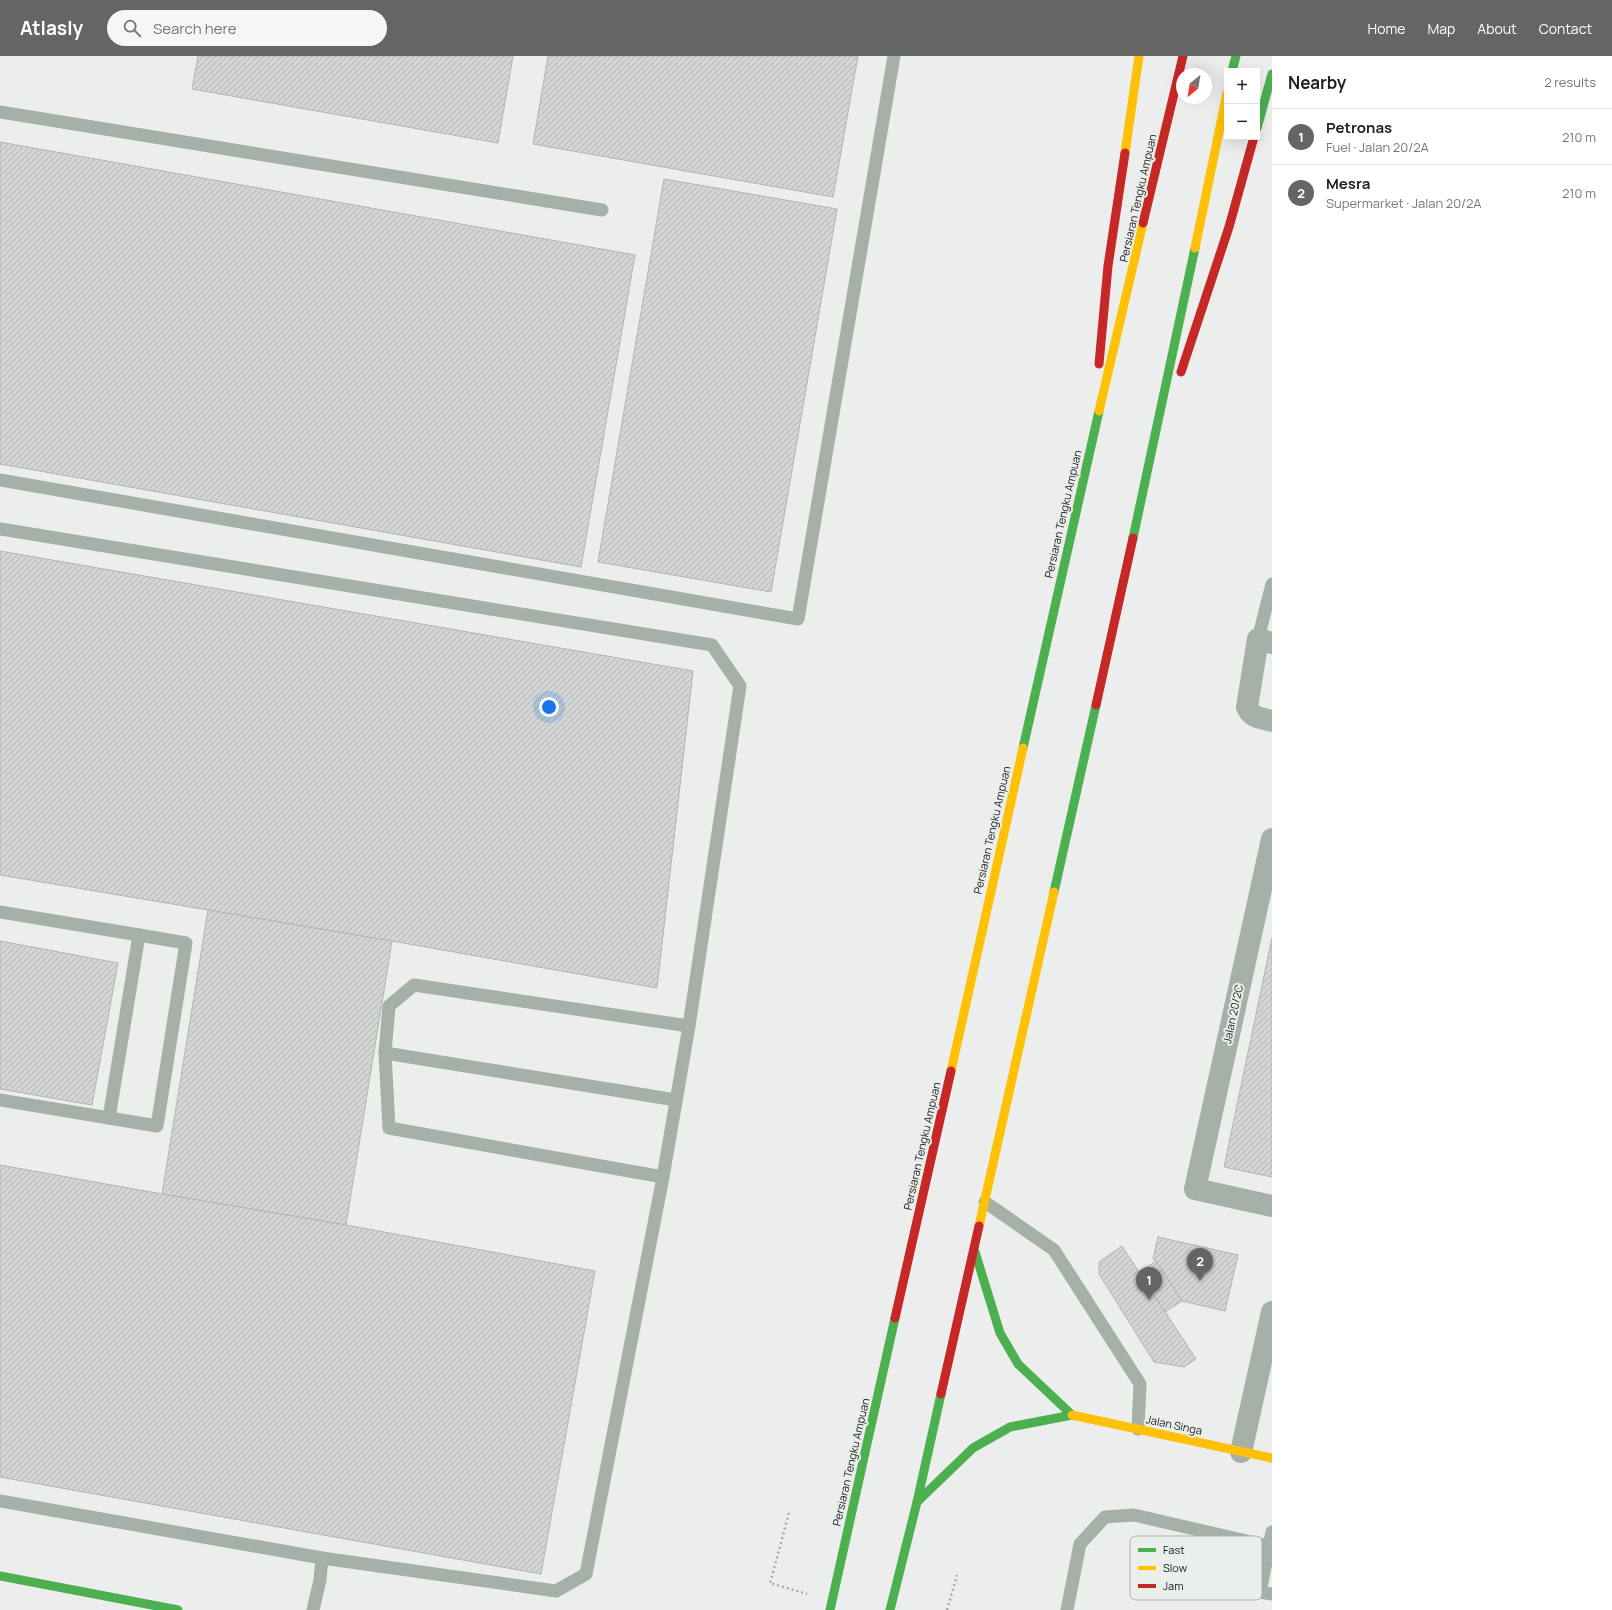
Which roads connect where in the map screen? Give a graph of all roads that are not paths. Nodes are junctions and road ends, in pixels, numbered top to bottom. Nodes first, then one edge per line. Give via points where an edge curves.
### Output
1 (894, 56) edge
2 (1140, 56) edge
3 (1183, 56) edge
4 (1236, 56) edge
5 (1233, 68) edge
6 (1272, 74) edge
7 (1225, 104) edge
8 (0, 112) edge
9 (1260, 117) edge
10 (1253, 140) edge
11 (602, 210) dead end
12 (1177, 382) dead end
13 (1172, 397) dead end
14 (1091, 445) junction
15 (1148, 471) junction
16 (0, 480) edge
17 (0, 529) edge
18 (1272, 584) edge
19 (1265, 641) edge
20 (1272, 721) edge
21 (1272, 839) edge
22 (0, 912) edge
23 (139, 935) junction
24 (689, 1026) junction
25 (385, 1053) junction
26 (0, 1100) edge
27 (676, 1100) junction
28 (109, 1118) junction
29 (663, 1177) junction
30 (985, 1202) junction
31 (1272, 1206) edge
32 (974, 1250) junction
33 (1272, 1312) edge
34 (1266, 1366) edge
35 (1072, 1415) junction
36 (1138, 1429) junction
37 (1241, 1452) junction
38 (1272, 1458) edge
39 (0, 1502) edge
40 (917, 1502) junction
41 (1272, 1532) edge
42 (1223, 1536) edge
43 (1270, 1547) edge
44 (322, 1558) junction
45 (0, 1576) edge
46 (1262, 1583) edge
47 (1262, 1592) edge
48 (1272, 1594) edge
49 (178, 1610) edge
50 (313, 1610) edge
51 (830, 1610) edge
52 (890, 1610) edge
53 (1068, 1610) edge

1 - 16 lane via 798,619
2 - 14 main road via 1108,266
3 - 14 main road, Persiaran Tengku Ampuan
4 - 5 main road
6 - 9 main road
7 - 15 main road
8 - 11 lane
10 - 12 main road via 1229,227
13 - 15 main road
14 - 51 main road, Persiaran Tengku Ampuan
15 - 30 main road
17 - 24 lane via 712,645 740,686
18 - 19 lane
19 - 20 street via 1247,707 1253,716
21 - 31 street, Jalan 20/2C via 1195,1189
22 - 23 lane
23 - 28 lane
23 - 28 lane via 186,944 157,1126
24 - 25 lane via 414,986 389,1006
24 - 27 lane
25 - 27 lane
25 - 29 lane via 389,1128
26 - 28 lane
27 - 29 lane
29 - 44 lane via 586,1574 556,1591
30 - 32 main road
30 - 36 lane via 1054,1250 1140,1384
32 - 35 main road via 1000,1333 1018,1364
32 - 40 main road
33 - 34 street
34 - 37 street
35 - 36 main road, Jalan Singa
35 - 40 main road via 1010,1427 997,1434 973,1448
36 - 37 main road, Jalan Singa
37 - 38 main road, Jalan Singa
39 - 44 lane
40 - 52 main road
41 - 43 lane
42 - 53 lane via 1134,1515 1105,1518 1080,1544
43 - 46 lane
44 - 50 lane
45 - 49 main road
47 - 48 lane

